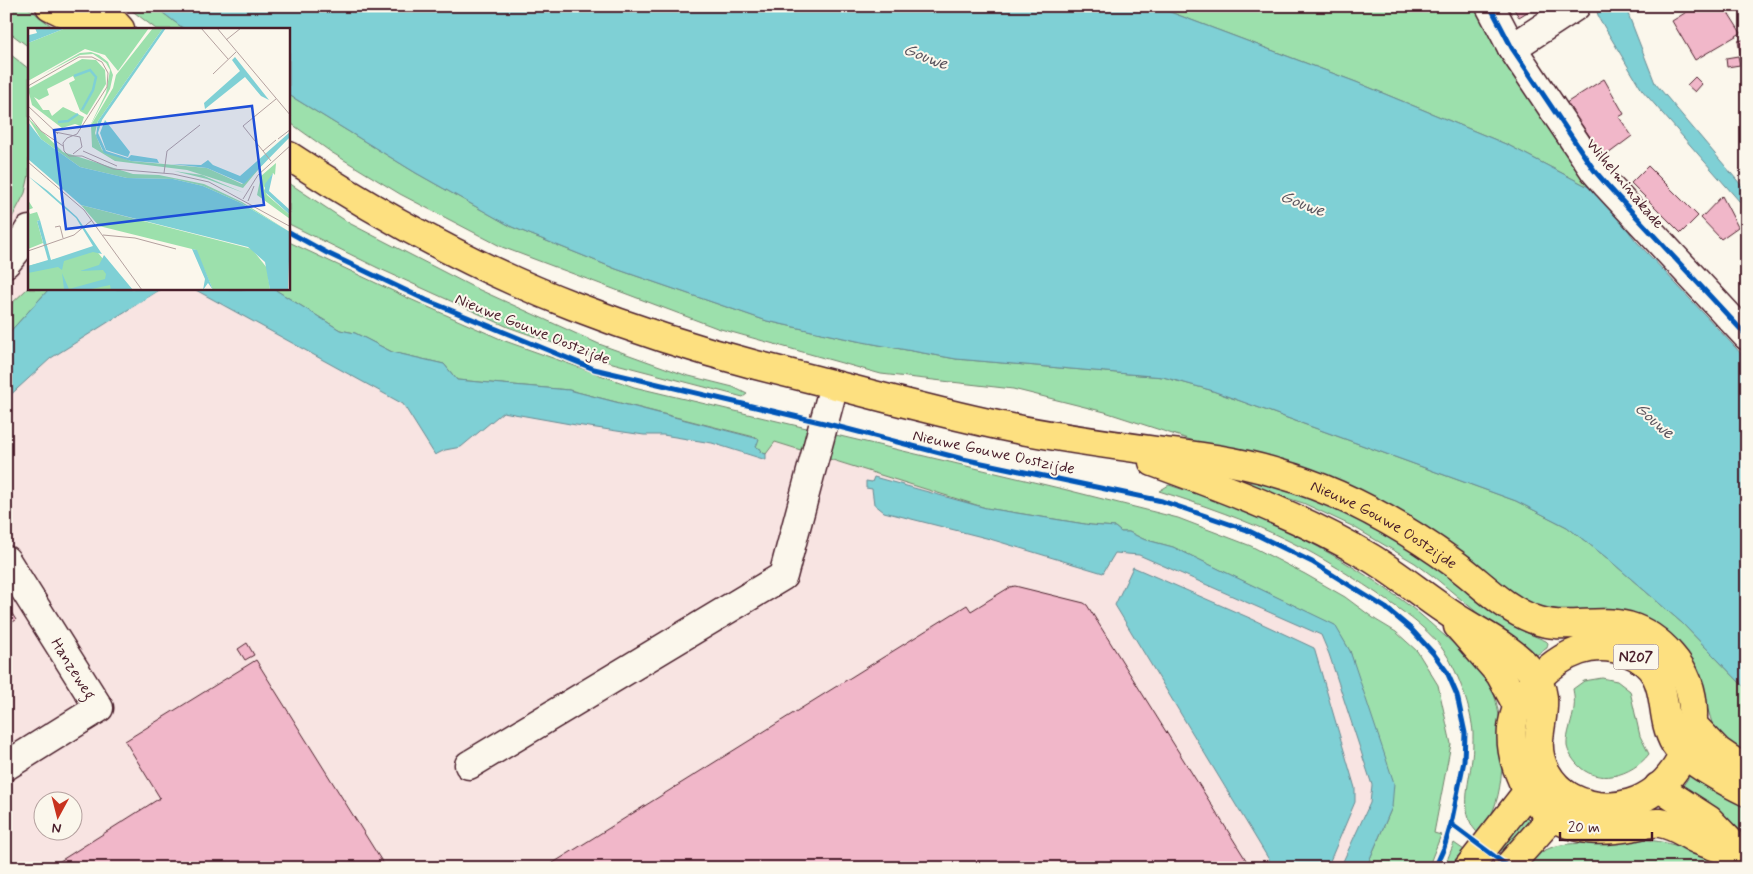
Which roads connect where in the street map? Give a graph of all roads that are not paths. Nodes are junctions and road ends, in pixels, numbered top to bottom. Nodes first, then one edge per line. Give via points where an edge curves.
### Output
1 (50, 6) edge
2 (99, 6) edge
3 (1490, 6) edge
4 (1576, 6) edge
5 (94, 28) edge
6 (119, 28) edge
7 (1512, 48) junction
8 (290, 157) edge
9 (28, 232) edge
10 (28, 260) edge
11 (6, 263) edge
12 (6, 281) edge
13 (1747, 336) edge
14 (834, 385) junction
15 (1104, 444) junction
16 (6, 560) edge
17 (1446, 611) junction
18 (1537, 680) junction
19 (1518, 706) junction
20 (1693, 725) junction
21 (1684, 753) junction
22 (469, 765) dead end
23 (6, 766) edge
24 (1747, 771) edge
25 (1658, 787) junction
26 (1528, 791) junction
27 (1747, 792) edge
28 (1561, 806) junction
29 (1745, 858) edge
30 (1468, 868) edge
31 (1507, 868) edge

1 - 5 main road
2 - 6 main road
3 - 7 street, Wilhelminakade
4 - 7 street
7 - 13 street, Wilhelminakade via 1576,146 1607,185
8 - 14 main road, Nieuwe Gouwe Oostzijde via 419,235 574,306 712,353
9 - 11 street
10 - 12 street
14 - 15 main road, Nieuwe Gouwe Oostzijde via 1002,427
14 - 22 street via 783,576
15 - 17 main road, Nieuwe Gouwe Oostzijde via 1243,496 1321,531 1386,567
15 - 20 main road, Nieuwe Gouwe Oostzijde / N207 via 1229,461 1304,481 1359,504 1404,529 1517,612 1541,622 1613,623 1636,629 1656,641 1674,658 1688,683 1693,702
16 - 23 street, Hanzeweg via 99,708
17 - 18 main road, Nieuwe Gouwe Oostzijde via 1494,639
17 - 19 main road, Nieuwe Gouwe Oostzijde via 1500,674
18 - 19 main road, N207
18 - 21 main road, N207 via 1556,661 1589,648 1608,648 1633,655 1649,667 1660,683 1670,733
18 - 28 main road, N207 via 1544,706 1540,756 1550,779 1559,789
19 - 26 main road, N207 via 1512,725 1513,749 1516,765
20 - 21 main road, N207
20 - 24 main road via 1721,753
21 - 25 main road, N207
21 - 27 main road, N207
25 - 28 main road, N207 via 1636,801 1616,806
25 - 29 main road, N207 via 1709,820
26 - 28 main road, N207 via 1544,809
26 - 30 main road
28 - 29 main road, N207 via 1565,824 1593,831 1657,822 1668,824
28 - 31 main road

